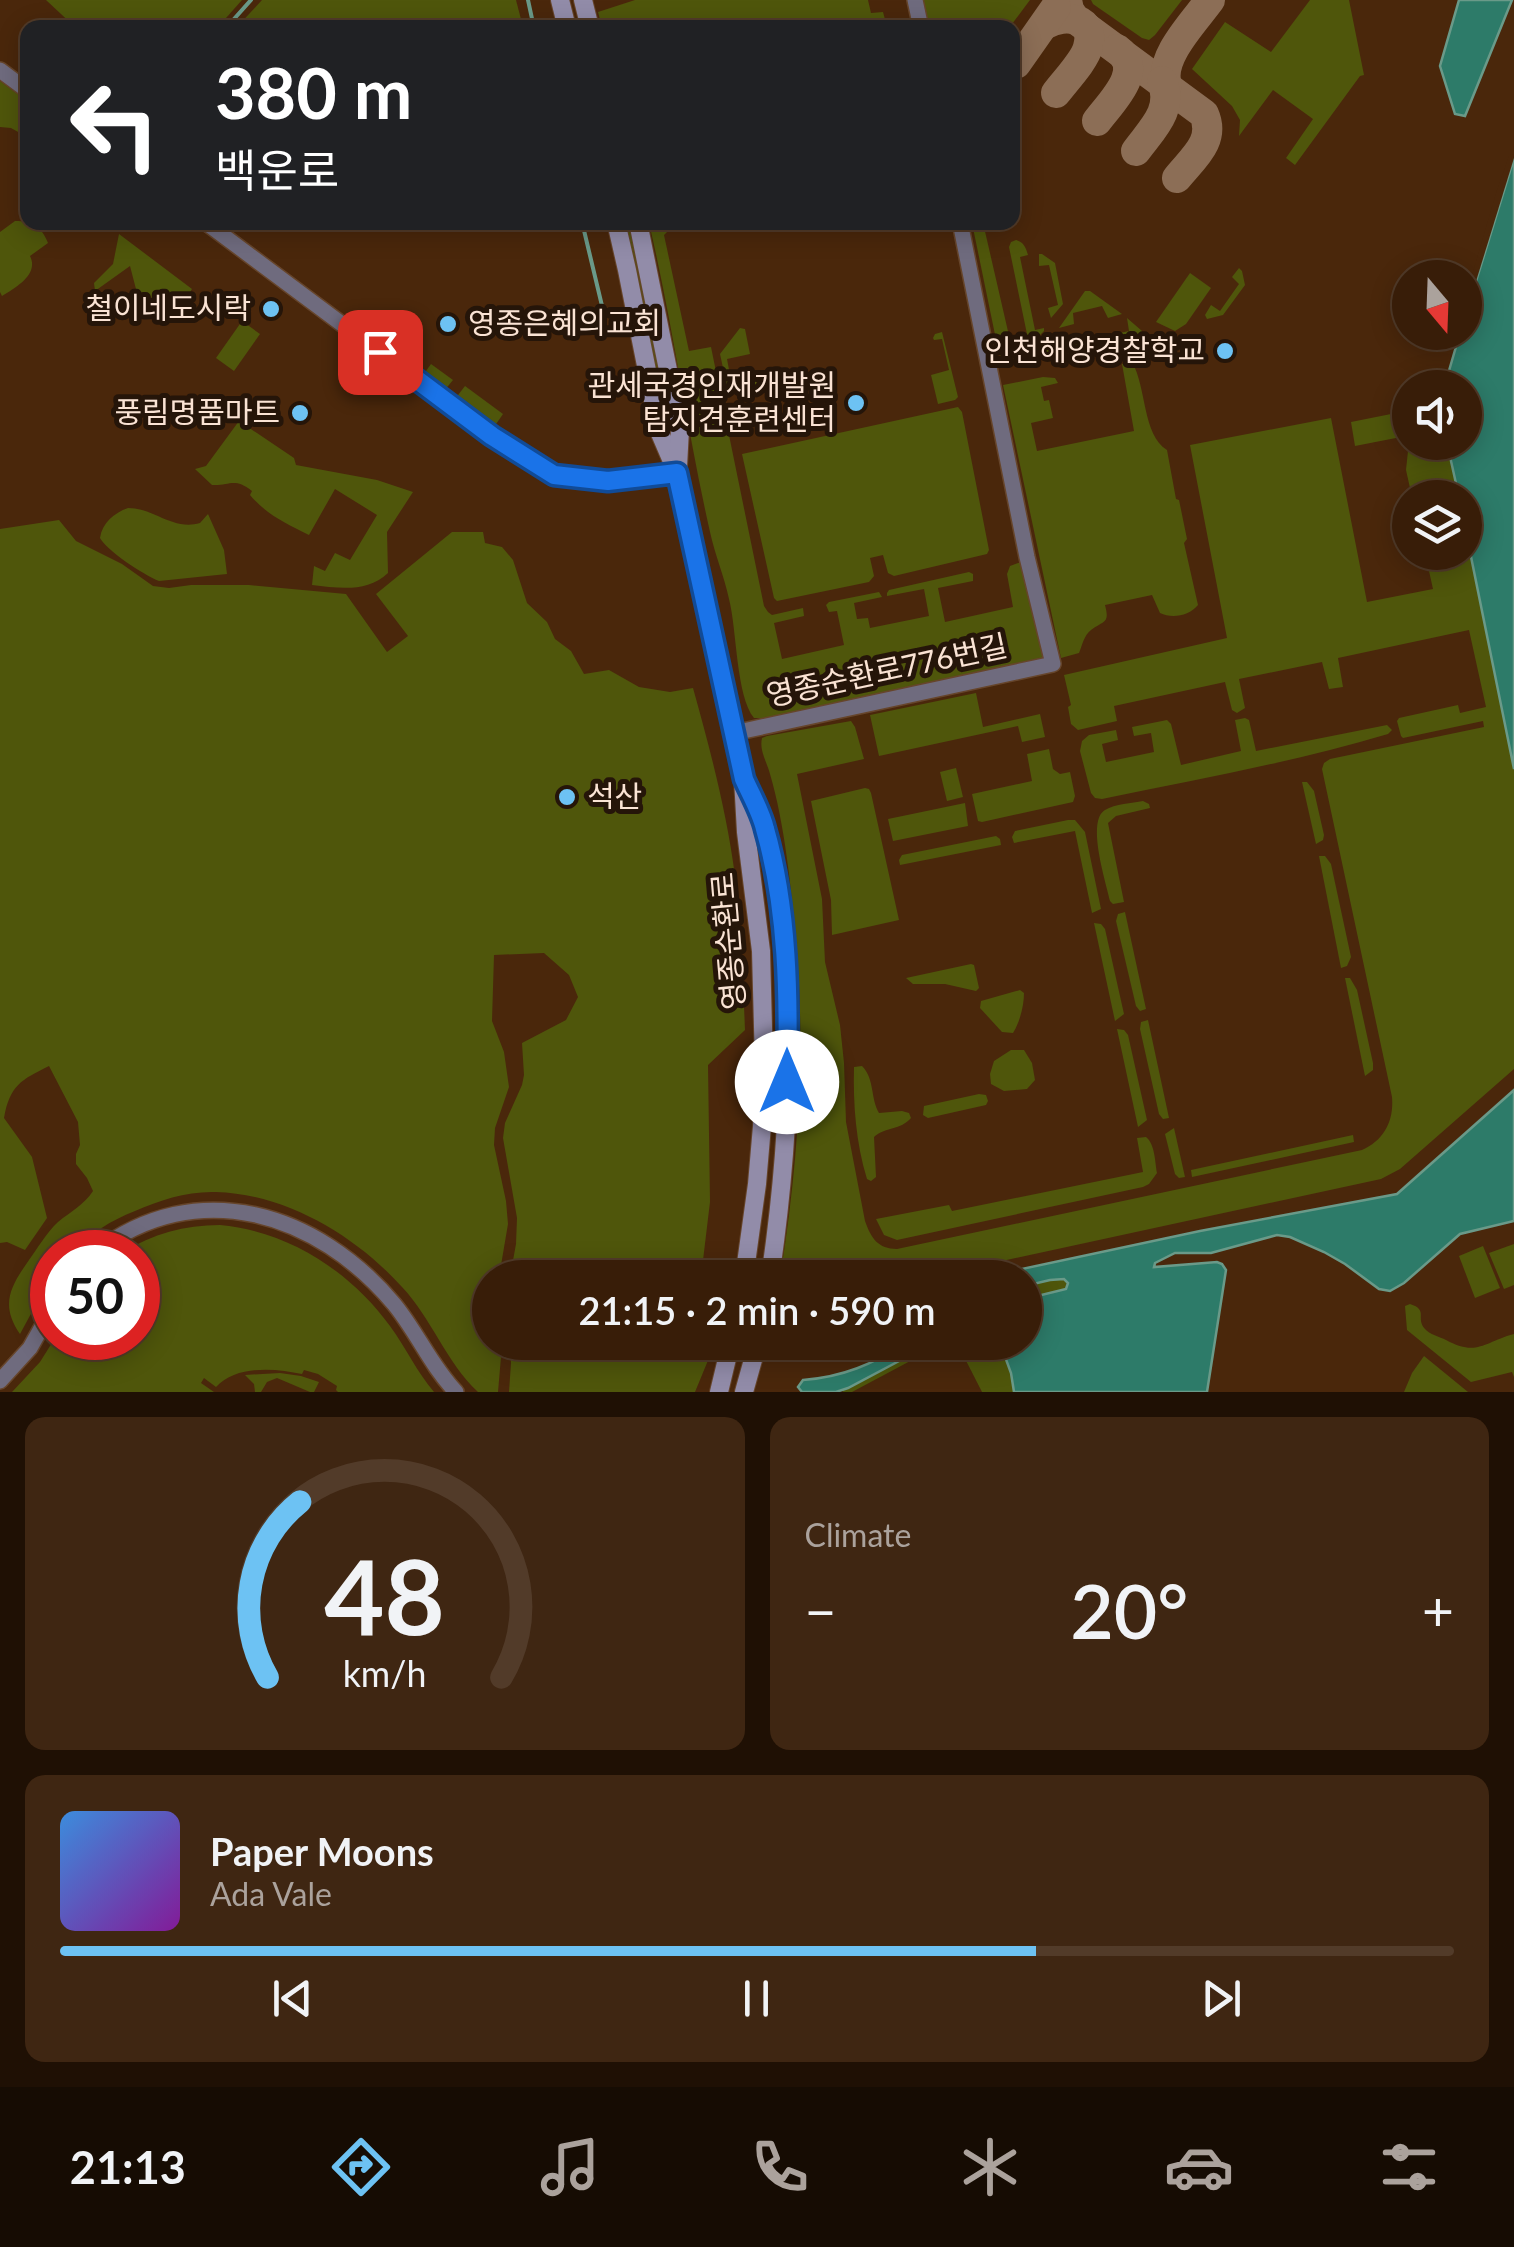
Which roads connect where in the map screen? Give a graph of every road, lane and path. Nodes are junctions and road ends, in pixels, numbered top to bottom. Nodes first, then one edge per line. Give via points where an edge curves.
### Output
1 (216, 230) edge
2 (618, 230) edge
3 (640, 230) edge
4 (962, 230) edge
5 (677, 473) junction
6 (734, 733) junction
7 (744, 779) junction
8 (131, 1230) edge
9 (746, 1260) edge
10 (772, 1260) edge
11 (30, 1348) edge
12 (727, 1360) edge
13 (753, 1360) edge
14 (0, 1381) edge
15 (456, 1392) edge
16 (719, 1392) edge
17 (744, 1392) edge

1 - 5 street via 546,472 608,481
2 - 5 main road, 영종순환로 via 658,431
3 - 5 main road, 영종순환로 via 680,429
4 - 6 street, 영종순환로776번길 via 1052,664
5 - 6 main road, 영종순환로
6 - 7 main road, 영종순환로
7 - 9 main road, 영종순환로 via 764,1065
7 - 10 main road, 영종순환로 via 770,851 786,990 786,1122
8 - 15 street via 192,1210 219,1209 306,1233 382,1291
11 - 14 street
12 - 16 main road
13 - 17 main road

